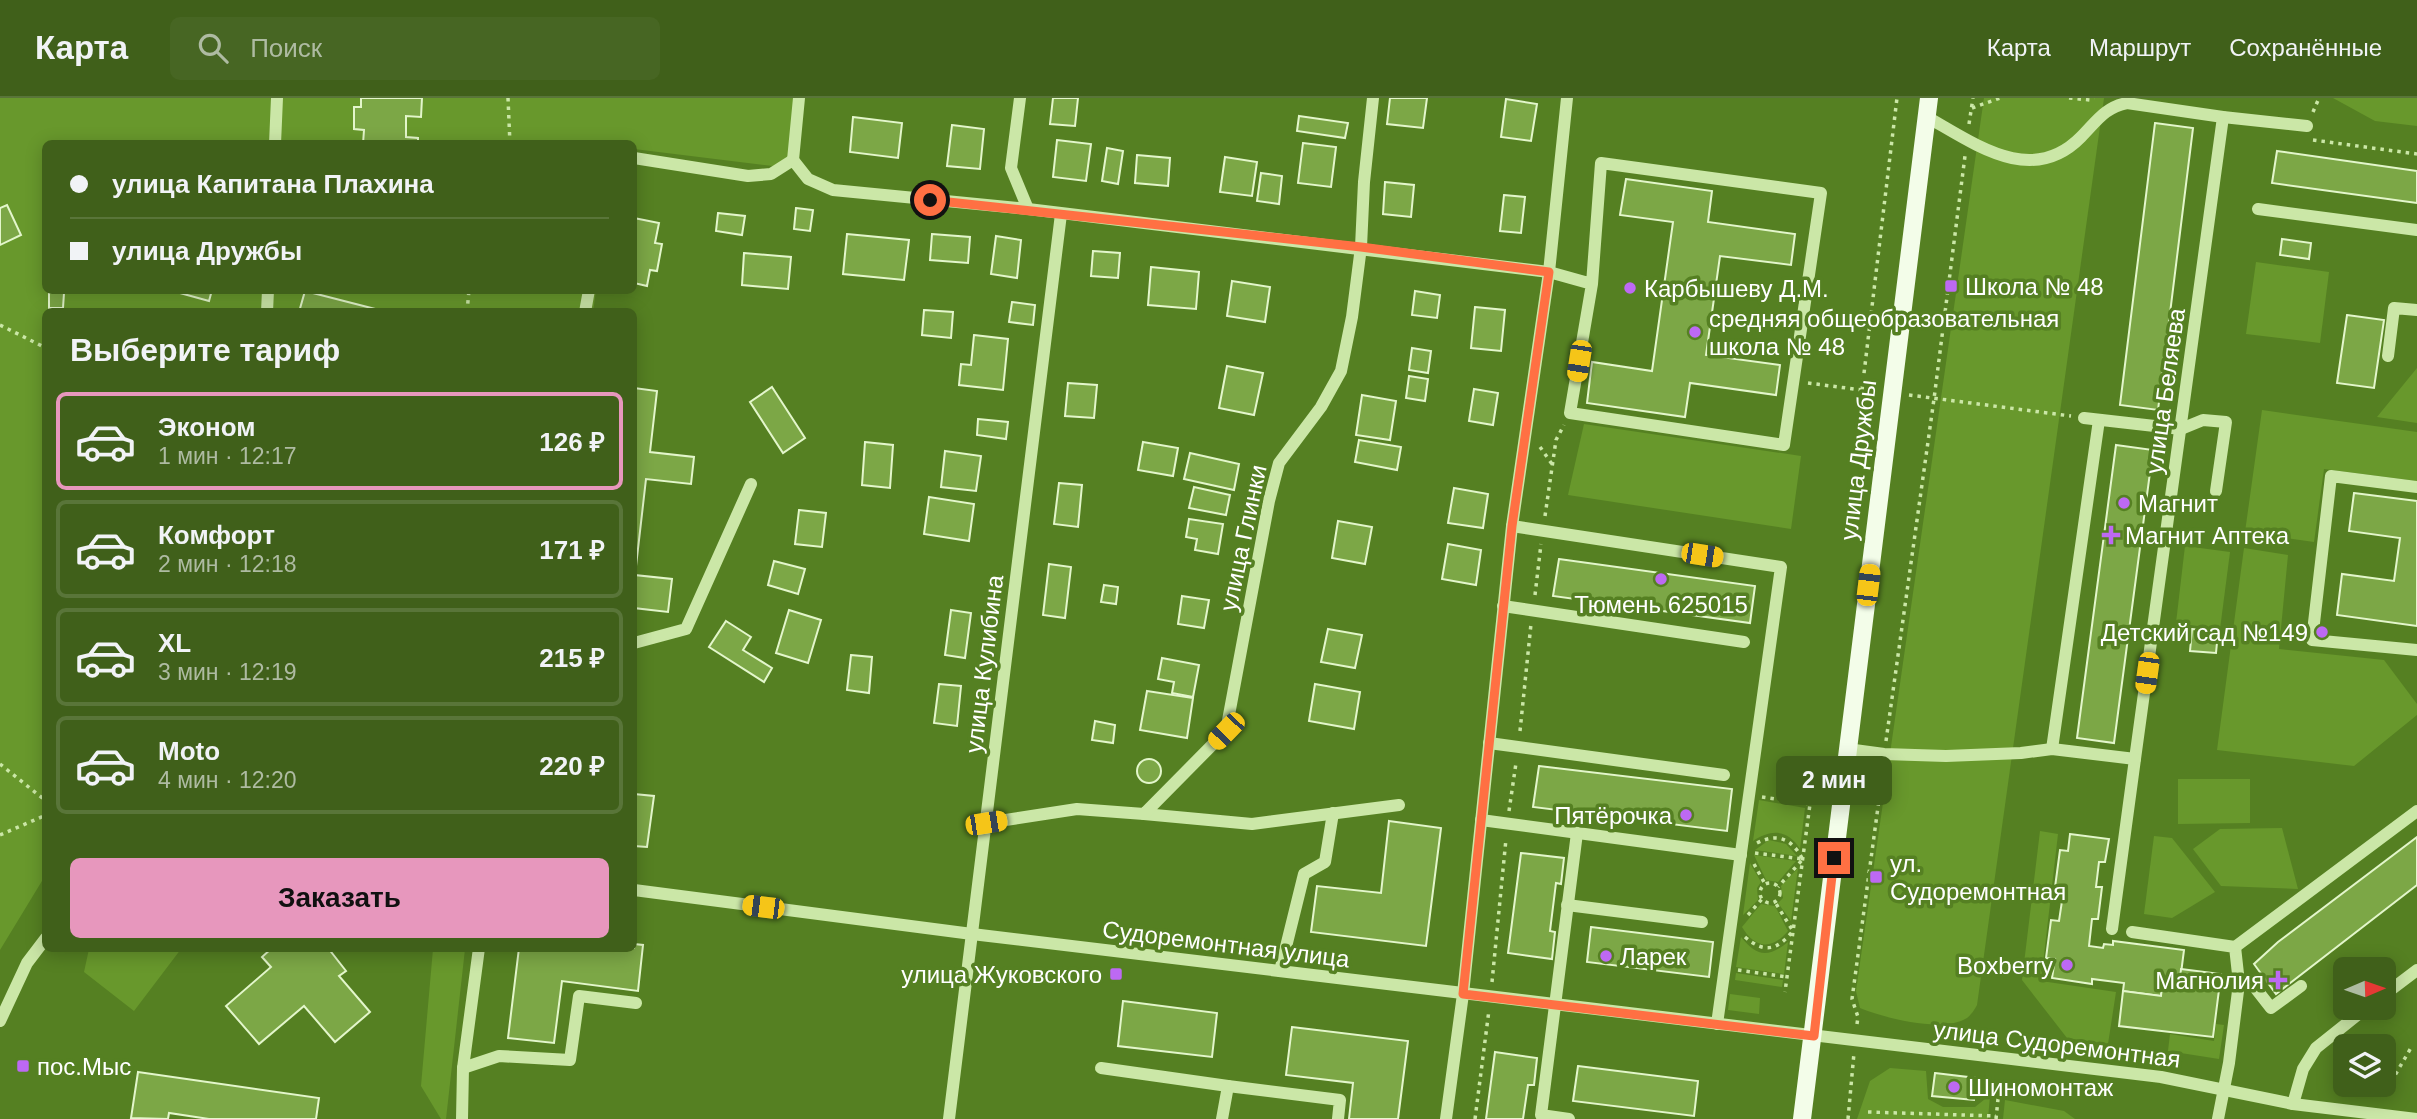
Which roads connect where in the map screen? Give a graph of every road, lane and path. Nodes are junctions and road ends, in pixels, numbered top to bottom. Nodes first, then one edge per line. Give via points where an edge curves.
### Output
1 (277, 98) edge
2 (508, 98) edge
3 (799, 98) edge
4 (1020, 98) edge
5 (1373, 98) edge
6 (1567, 98) edge
7 (1897, 98) edge
8 (1929, 98) edge
9 (1973, 98) edge
10 (2000, 98) edge
11 (2069, 98) edge
12 (2094, 98) edge
13 (1971, 108) junction
14 (1927, 117) junction
15 (2223, 117) junction
16 (2307, 126) joint
17 (1967, 139) junction
18 (275, 140) edge
19 (510, 140) edge
20 (2417, 154) edge
21 (637, 158) edge
22 (793, 160) junction
23 (1028, 209) junction
24 (2258, 209) dead end
25 (1061, 214) junction
26 (2417, 230) edge
27 (1361, 247) junction
28 (1549, 272) junction
29 (1592, 284) junction
30 (2417, 310) edge
31 (0, 325) edge
32 (42, 346) edge
33 (2388, 356) dead end
34 (1794, 382) junction
35 (1862, 390) junction
36 (1891, 393) junction
37 (1934, 399) junction
38 (2084, 418) joint
39 (2099, 420) junction
40 (2181, 429) junction
41 (751, 484) dead end
42 (2417, 487) edge
43 (2216, 491) dead end
44 (1512, 526) junction
45 (1503, 606) junction
46 (637, 642) edge
47 (1744, 642) dead end
48 (2417, 650) edge
49 (1489, 743) junction
50 (1847, 749) junction
51 (2052, 749) junction
52 (1884, 754) junction
53 (2135, 759) junction
54 (0, 764) edge
55 (1724, 775) dead end
56 (1756, 796) dead end
57 (42, 798) edge
58 (1399, 805) dead end
59 (2417, 811) edge
60 (1333, 813) junction
61 (1144, 814) junction
62 (42, 817) edge
63 (1481, 820) junction
64 (986, 823) junction
65 (1577, 833) junction
66 (0, 835) edge
67 (1744, 853) junction
68 (1803, 859) junction
69 (1765, 884) junction
70 (1778, 887) junction
71 (637, 890) edge
72 (1762, 899) junction
73 (1775, 902) junction
74 (1567, 905) junction
75 (1746, 918) dead end
76 (1702, 922) dead end
77 (1738, 927) dead end
78 (2112, 929) dead end
79 (1793, 931) junction
80 (2132, 932) dead end
81 (972, 934) junction
82 (42, 943) edge
83 (2235, 947) junction
84 (478, 952) edge
85 (1732, 969) dead end
86 (2417, 970) edge
87 (1280, 971) junction
88 (1787, 976) junction
89 (2239, 983) junction
90 (2301, 986) dead end
91 (2396, 986) edge
92 (1785, 992) dead end
93 (1463, 994) junction
94 (636, 1003) dead end
95 (1555, 1005) junction
96 (2351, 1020) edge
97 (0, 1021) edge
98 (1717, 1024) junction
99 (1814, 1036) junction
100 (1855, 1041) junction
101 (2413, 1046) dead end
102 (463, 1068) junction
103 (1101, 1068) dead end
104 (2396, 1074) edge
105 (1228, 1086) junction
106 (2224, 1088) junction
107 (1999, 1089) dead end
108 (2293, 1104) junction
109 (1868, 1112) dead end
110 (1996, 1117) edge
111 (462, 1119) edge
112 (949, 1119) edge
113 (1222, 1119) edge
114 (1338, 1119) edge
115 (1446, 1119) edge
116 (1569, 1119) edge
117 (1802, 1119) edge
118 (1847, 1119) edge
119 (2218, 1119) edge
120 (2301, 1119) edge
121 (2417, 1119) edge

1 - 18 street
2 - 19 path
3 - 22 street
4 - 23 street via 1012,168
5 - 27 street, улица Глинки
6 - 28 street
7 - 35 path
8 - 14 main road, улица Дружбы
9 - 13 path
10 - 13 path
11 - 12 path
13 - 17 path
14 - 17 street
14 - 36 main road, улица Дружбы
15 - 16 street
15 - 17 street via 2127,103 2112,106 2075,144 2038,162 2013,159
15 - 40 street, улица Беляева
16 - 20 path via 2305,138
17 - 37 path
21 - 22 street via 748,176 771,174
22 - 23 street via 808,178 833,190
23 - 25 street
24 - 26 street
25 - 27 street
25 - 64 street, улица Кулибина
27 - 28 street
27 - 61 street, улица Глинки via 1341,371 1321,407 1279,463 1226,731
28 - 29 street
28 - 44 street
29 - 34 street via 1570,413 1784,445
29 - 34 street via 1601,163 1821,193
30 - 33 street via 2395,308
31 - 32 path
34 - 35 path
35 - 36 path
36 - 37 path
36 - 50 main road, улица Дружбы
37 - 38 path
37 - 52 path
38 - 39 street
39 - 40 street
39 - 51 street
40 - 43 street via 2203,420 2226,422
40 - 53 street, улица Беляева
41 - 46 street via 686,629
42 - 48 street via 2330,476 2312,640
44 - 45 street
44 - 67 street via 1781,567
45 - 47 street
45 - 49 street
49 - 55 street
49 - 63 street
50 - 52 street
50 - 99 main road, улица Дружбы
51 - 52 street
51 - 53 street
52 - 100 path via 1852,999 1858,1017
53 - 78 street, улица Беляева
54 - 57 path
56 - 68 path via 1810,804
58 - 60 street
59 - 83 street
60 - 61 street via 1252,824
60 - 87 street via 1325,862 1304,874
61 - 64 street via 1077,809
62 - 66 path
63 - 65 street
63 - 93 street
64 - 81 street, улица Кулибина
65 - 67 street
65 - 74 street
67 - 68 path
67 - 68 path via 1779,836
67 - 69 path
67 - 98 street
68 - 70 path
68 - 79 path
69 - 70 path
69 - 72 path
70 - 73 path
71 - 81 street, Судоремонтная улица
72 - 73 path
72 - 75 path
73 - 79 path
74 - 76 street
74 - 95 street
77 - 79 path via 1757,947 1772,948
79 - 88 path
80 - 83 street
81 - 87 street, Судоремонтная улица
81 - 112 street, улица Кулибина
82 - 97 street via 27,963
83 - 89 street
84 - 102 street
85 - 88 path
86 - 91 street
87 - 93 street, Судоремонтная улица
88 - 92 path
89 - 90 street via 2253,985 2271,1008
89 - 106 street
93 - 95 street, Судоремонтная улица
93 - 115 street
94 - 102 street via 579,996 570,1060 499,1056
95 - 98 street, Судоремонтная улица
95 - 116 street via 1541,1115
96 - 108 street via 2316,1048 2303,1069
98 - 99 street, Судоремонтная улица
99 - 100 street, улица Судоремонтная
99 - 117 main road, улица Дружбы
100 - 106 street, улица Судоремонтная
100 - 118 path
101 - 104 path
102 - 111 street
103 - 105 street
105 - 113 street
105 - 114 street via 1340,1100
106 - 108 street, улица Судоремонтная
106 - 119 street
107 - 110 path
108 - 120 street
108 - 121 street
109 - 110 path

